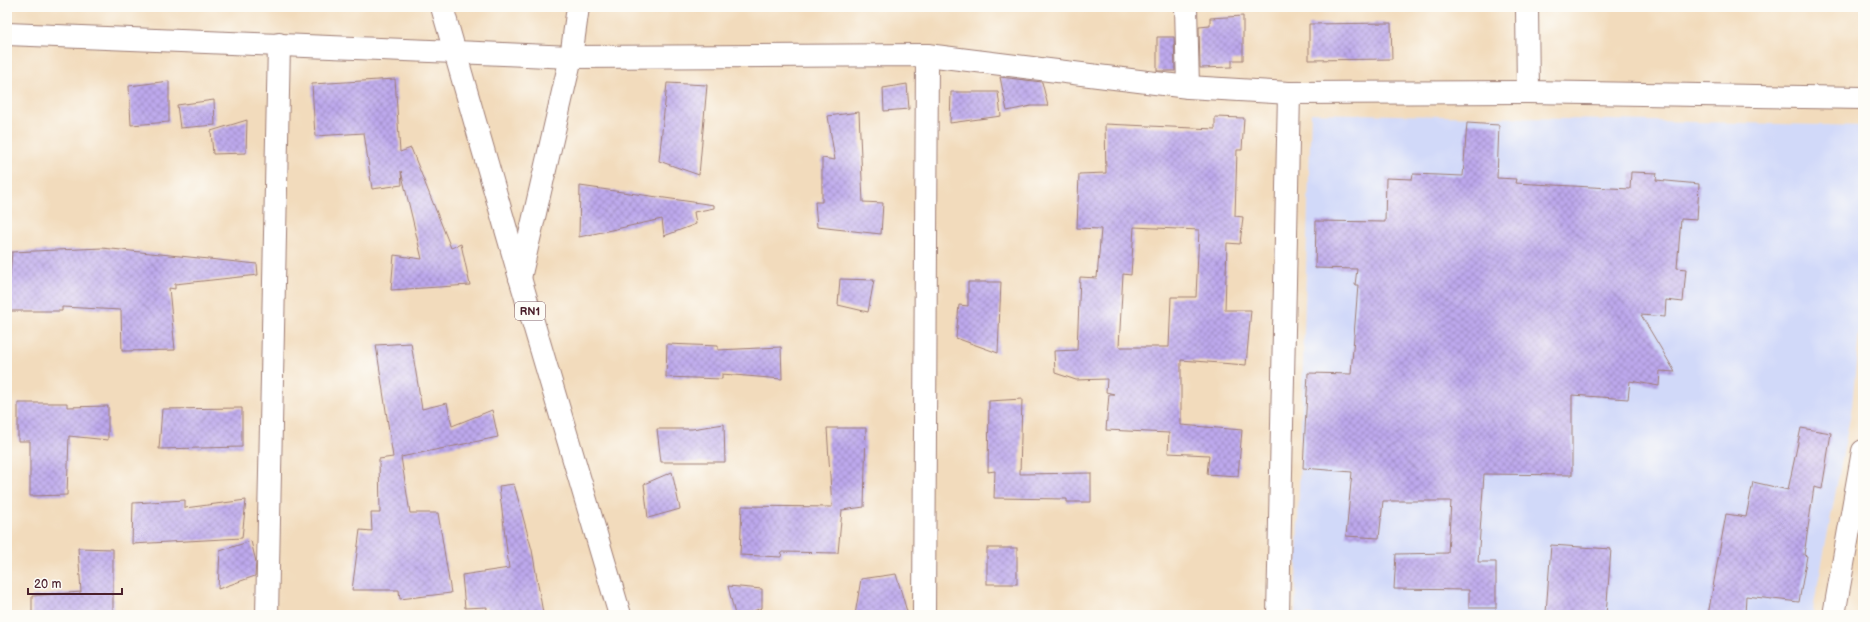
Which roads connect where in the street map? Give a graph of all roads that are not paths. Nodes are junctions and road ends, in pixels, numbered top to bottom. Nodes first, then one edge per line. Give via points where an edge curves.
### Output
1 (442, 7) edge
2 (578, 7) edge
3 (1186, 7) edge
4 (1527, 7) edge
5 (7, 34) edge
6 (279, 44) junction
7 (455, 52) junction
8 (927, 55) junction
9 (571, 57) junction
10 (1188, 87) junction
11 (1528, 92) junction
12 (1289, 93) junction
13 (1863, 98) edge
14 (520, 278) junction
15 (1863, 451) edge
16 (267, 615) edge
17 (620, 615) edge
18 (924, 615) edge
19 (1278, 615) edge
20 (1834, 615) edge

1 - 7 main road, RN1
2 - 9 main road
3 - 10 main road
4 - 11 main road
5 - 6 main road
6 - 7 main road
6 - 16 main road
7 - 9 main road
7 - 14 main road, RN1
8 - 9 main road
8 - 10 main road
8 - 18 main road
9 - 14 main road
10 - 12 main road
11 - 12 main road
11 - 13 main road
12 - 19 main road
14 - 17 main road, RN1
15 - 20 main road

